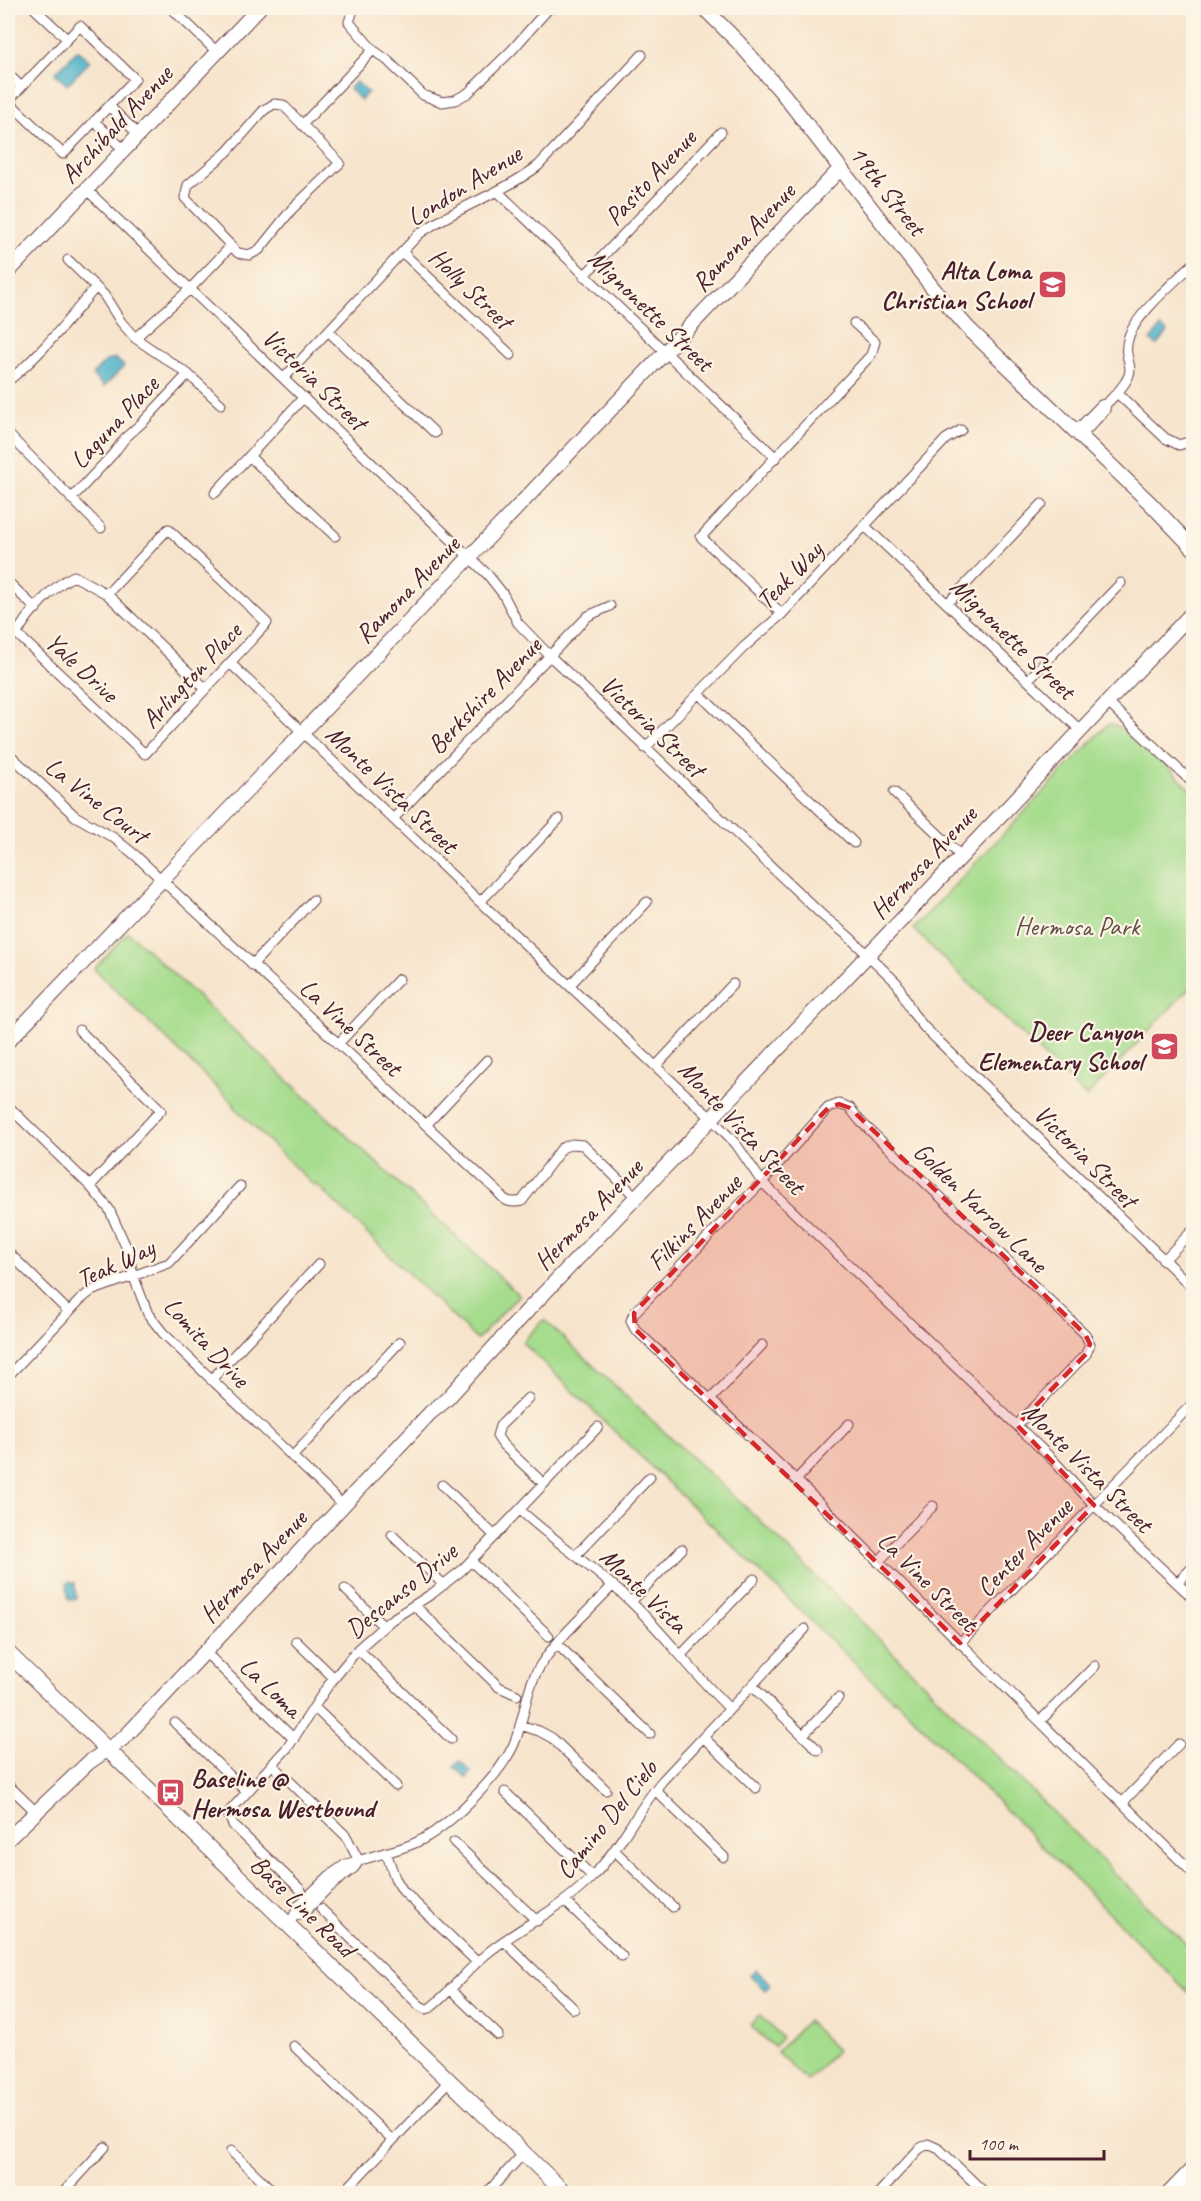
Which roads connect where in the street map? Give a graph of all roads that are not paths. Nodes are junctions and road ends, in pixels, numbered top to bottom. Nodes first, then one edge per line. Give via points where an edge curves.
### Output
1 (34, 8) edge
2 (171, 8) edge
3 (259, 8) edge
4 (356, 8) edge
5 (549, 8) edge
6 (704, 8) edge
7 (67, 39) junction
8 (373, 50) junction
9 (217, 52) junction
10 (642, 55) dead end
11 (8, 74) edge
12 (21, 87) junction
13 (109, 106) junction
14 (94, 121) junction
15 (302, 125) junction
16 (721, 132) dead end
17 (139, 135) junction
18 (125, 151) junction
19 (840, 169) junction
20 (87, 190) junction
21 (497, 192) junction
22 (230, 247) junction
23 (402, 252) junction
24 (68, 260) dead end
25 (1194, 263) edge
26 (8, 272) edge
27 (585, 276) junction
28 (95, 288) junction
29 (190, 290) junction
30 (854, 323) dead end
31 (329, 332) junction
32 (135, 338) junction
33 (666, 353) junction
34 (511, 356) dead end
35 (188, 374) junction
36 (284, 378) junction
37 (8, 381) edge
38 (1117, 393) junction
39 (304, 398) junction
40 (221, 405) dead end
41 (961, 430) dead end
42 (435, 433) dead end
43 (1078, 433) junction
44 (8, 434) edge
45 (1194, 440) edge
46 (249, 456) junction
47 (776, 458) junction
48 (215, 493) dead end
49 (71, 499) junction
50 (1042, 504) dead end
51 (865, 526) junction
52 (102, 528) dead end
53 (335, 536) dead end
54 (1194, 549) edge
55 (470, 558) junction
56 (8, 582) edge
57 (1121, 583) dead end
58 (106, 594) junction
59 (947, 604) junction
60 (610, 606) dead end
61 (36, 609) junction
62 (1194, 611) edge
63 (782, 614) junction
64 (550, 656) junction
65 (230, 663) junction
66 (1028, 680) junction
67 (206, 689) junction
68 (699, 694) junction
69 (1107, 702) junction
70 (1081, 731) junction
71 (303, 733) junction
72 (645, 748) junction
73 (8, 753) edge
74 (145, 754) joint
75 (1194, 784) edge
76 (894, 792) dead end
77 (393, 819) junction
78 (559, 819) dead end
79 (855, 843) dead end
80 (961, 856) junction
81 (161, 880) junction
82 (313, 900) dead end
83 (480, 902) junction
84 (647, 902) dead end
85 (868, 955) junction
86 (252, 965) junction
87 (399, 979) dead end
88 (733, 984) dead end
89 (570, 985) junction
90 (79, 1029) dead end
91 (8, 1041) edge
92 (338, 1044) junction
93 (487, 1060) dead end
94 (656, 1066) junction
95 (839, 1104) joint
96 (8, 1106) edge
97 (712, 1119) junction
98 (426, 1125) junction
99 (762, 1182) junction
100 (90, 1186) junction
101 (240, 1186) dead end
102 (637, 1198) junction
103 (1194, 1229) edge
104 (8, 1252) edge
105 (1163, 1261) junction
106 (319, 1264) dead end
107 (133, 1275) junction
108 (1194, 1289) edge
109 (69, 1312) junction
110 (632, 1321) joint
111 (400, 1342) dead end
112 (762, 1345) dead end
113 (8, 1376) edge
114 (211, 1380) junction
115 (528, 1398) dead end
116 (711, 1399) junction
117 (1194, 1402) edge
118 (849, 1424) dead end
119 (1017, 1425) junction
120 (598, 1427) dead end
121 (292, 1457) junction
122 (650, 1477) dead end
123 (796, 1480) junction
124 (544, 1484) junction
125 (442, 1485) dead end
126 (342, 1504) junction
127 (1094, 1505) junction
128 (933, 1506) dead end
129 (520, 1510) junction
130 (392, 1535) dead end
131 (495, 1536) junction
132 (682, 1549) dead end
133 (576, 1555) junction
134 (471, 1561) junction
135 (878, 1562) junction
136 (1194, 1566) edge
137 (754, 1579) dead end
138 (1178, 1583) junction
139 (444, 1585) junction
140 (613, 1585) junction
141 (345, 1589) dead end
142 (1194, 1599) edge
143 (632, 1602) junction
144 (414, 1605) junction
145 (383, 1626) junction
146 (806, 1629) dead end
147 (549, 1636) dead end
148 (296, 1641) dead end
149 (960, 1643) junction
150 (557, 1644) junction
151 (358, 1649) junction
152 (205, 1652) junction
153 (8, 1653) edge
154 (681, 1655) junction
155 (1095, 1666) dead end
156 (334, 1678) junction
157 (752, 1686) junction
158 (517, 1695) dead end
159 (838, 1698) dead end
160 (315, 1707) junction
161 (730, 1709) junction
162 (1040, 1721) junction
163 (175, 1723) dead end
164 (520, 1725) junction
165 (650, 1734) dead end
166 (802, 1735) junction
167 (703, 1737) junction
168 (294, 1739) junction
169 (451, 1739) dead end
170 (1179, 1744) dead end
171 (107, 1750) junction
172 (818, 1750) dead end
173 (273, 1765) junction
174 (8, 1785) edge
175 (396, 1786) dead end
176 (756, 1788) dead end
177 (606, 1790) dead end
178 (655, 1790) junction
179 (247, 1792) junction
180 (505, 1792) dead end
181 (1123, 1802) junction
182 (35, 1811) junction
183 (8, 1839) edge
184 (454, 1842) dead end
185 (614, 1850) junction
186 (386, 1852) junction
187 (724, 1857) dead end
188 (359, 1861) junction
189 (1194, 1874) edge
190 (592, 1876) junction
191 (301, 1890) dead end
192 (565, 1901) junction
193 (674, 1907) dead end
194 (321, 1909) dead end
195 (292, 1920) junction
196 (537, 1921) junction
197 (504, 1941) junction
198 (622, 1956) dead end
199 (477, 1962) junction
200 (450, 1989) junction
201 (574, 2009) dead end
202 (498, 2035) dead end
203 (294, 2046) dead end
204 (449, 2081) junction
205 (392, 2140) junction
206 (105, 2147) dead end
207 (231, 2151) dead end
208 (524, 2153) junction
209 (1194, 2168) edge
210 (62, 2193) edge
211 (276, 2193) edge
212 (342, 2193) edge
213 (486, 2193) edge
214 (566, 2193) edge
215 (879, 2193) edge
216 (986, 2193) edge
217 (1169, 2193) edge

1 - 7 street
2 - 9 street
3 - 9 street, Archibald Avenue
4 - 8 street via 349,22
5 - 8 street via 512,50 468,93 455,100 442,102 423,96
6 - 19 street, 19th Street via 760,66
7 - 12 street
7 - 13 street via 80,26 135,79
8 - 15 street
9 - 17 street, Archibald Avenue
10 - 21 street, London Avenue via 537,166
11 - 12 street
12 - 14 street via 8,101 63,154
13 - 14 street
13 - 17 street
14 - 18 street
15 - 22 street via 340,163 292,209 259,250 249,255
15 - 22 street via 283,105 274,104 188,185 185,198
16 - 27 street, Pasito Avenue
17 - 18 street, Archibald Avenue
18 - 20 street, Archibald Avenue
19 - 33 street, Ramona Avenue
19 - 43 street, 19th Street via 968,328
20 - 26 street, Archibald Avenue
20 - 29 street, Victoria Street
21 - 23 street, London Avenue via 435,222
21 - 27 street, Mignonette Street
22 - 29 street
23 - 31 street, London Avenue
23 - 34 street, Holly Street
24 - 28 street
25 - 38 street via 1133,325 1126,348 1131,376
27 - 33 street, Mignonette Street
28 - 32 street
28 - 37 street via 52,340
29 - 32 street
29 - 36 street, Victoria Street
30 - 47 street via 875,342 871,355
31 - 36 street, London Avenue
31 - 42 street
32 - 35 street
33 - 47 street, Mignonette Street
33 - 55 street, Ramona Avenue
35 - 40 street
35 - 49 street, Laguna Place
36 - 39 street, Victoria Street
38 - 43 street via 1101,405
38 - 45 street via 1165,438 1179,445
39 - 46 street
39 - 55 street, Victoria Street
41 - 51 street, Teak Way via 946,439
43 - 54 street, 19th Street
44 - 49 street
46 - 48 street
46 - 53 street
47 - 63 street via 701,537
49 - 52 street
50 - 59 street
51 - 59 street, Mignonette Street
51 - 63 street, Teak Way
55 - 64 street, Victoria Street via 503,594 518,622
55 - 71 street, Ramona Avenue
56 - 61 street
57 - 66 street
58 - 61 street via 74,576 64,580
58 - 65 street, Arlington Place via 168,529 267,623
58 - 67 street
59 - 66 street, Mignonette Street
60 - 64 street, Berkshire Avenue via 588,616
61 - 74 street, Yale Drive via 17,634
62 - 69 street, Hermosa Avenue
63 - 68 street, Teak Way
64 - 72 street, Victoria Street
64 - 77 street, Berkshire Avenue
65 - 67 street, Arlington Place
65 - 71 street, Monte Vista Street
66 - 70 street, Mignonette Street
67 - 74 street, Arlington Place
68 - 72 street, Teak Way
68 - 79 street
69 - 70 street, Hermosa Avenue
69 - 75 street
70 - 80 street, Hermosa Avenue
71 - 77 street, Monte Vista Street
71 - 81 street, Ramona Avenue
72 - 85 street, Victoria Street
73 - 81 street, La Vine Court via 75,816 114,838
76 - 80 street
77 - 83 street, Monte Vista Street
78 - 83 street
80 - 85 street, Hermosa Avenue
81 - 86 street, La Vine Street
81 - 91 street, Ramona Avenue
82 - 86 street
83 - 89 street, Monte Vista Street
84 - 89 street
85 - 97 street, Hermosa Avenue
85 - 105 street, Victoria Street via 897,983 924,1027
86 - 92 street, La Vine Street
87 - 92 street
88 - 94 street
89 - 94 street, Monte Vista Street
90 - 100 street via 161,1110
92 - 98 street, La Vine Street
93 - 98 street
94 - 97 street, Monte Vista Street
95 - 99 street, Filkins Avenue via 828,1108
95 - 119 street, Golden Yarrow Lane via 850,1108 1085,1334 1090,1344 1086,1354
96 - 100 street, Lomita Drive
97 - 99 street, Monte Vista Street via 736,1144
97 - 102 street, Hermosa Avenue
98 - 102 street, La Vine Street via 505,1202 522,1201 562,1148 572,1144 583,1145
99 - 110 street, Filkins Avenue via 634,1313
99 - 119 street, Monte Vista Street
100 - 107 street, Lomita Drive via 120,1230
101 - 107 street, Teak Way via 169,1263
102 - 126 street, Hermosa Avenue
103 - 105 street
104 - 109 street
105 - 108 street, Victoria Street
106 - 114 street
107 - 109 street, Teak Way via 91,1292
107 - 114 street, Lomita Drive via 148,1314
109 - 113 street, Teak Way
110 - 116 street, La Vine Street via 635,1329
111 - 121 street
112 - 116 street
114 - 121 street, Lomita Drive
115 - 124 street via 500,1426 497,1436
116 - 123 street, La Vine Street
117 - 127 street, Center Avenue
118 - 123 street
119 - 127 street, Monte Vista Street
120 - 124 street, Descanso Drive
121 - 126 street, Lomita Drive
122 - 133 street
123 - 135 street, La Vine Street
124 - 129 street, Descanso Drive
125 - 131 street
126 - 152 street, Hermosa Avenue
127 - 138 street, Monte Vista Street
127 - 149 street, Center Avenue
128 - 135 street
129 - 131 street, Descanso Drive
129 - 133 street, Monte Vista
130 - 139 street
131 - 134 street, Descanso Drive
132 - 143 street
133 - 140 street, Monte Vista
134 - 139 street, Descanso Drive
134 - 147 street
135 - 149 street, La Vine Street
136 - 138 street
137 - 154 street
138 - 142 street, Monte Vista Street
139 - 144 street, Descanso Drive
140 - 143 street, Monte Vista
140 - 150 street
141 - 145 street
143 - 154 street, Monte Vista
144 - 145 street, Descanso Drive
144 - 158 street via 499,1687
145 - 151 street, Descanso Drive
146 - 157 street, Camino Del Cielo
148 - 156 street
149 - 162 street, La Vine Street
150 - 164 street via 535,1675
150 - 165 street
151 - 156 street, Descanso Drive
151 - 169 street
152 - 168 street, La Loma
152 - 171 street, Hermosa Avenue via 125,1737
153 - 171 main road, Base Line Road
154 - 161 street, Monte Vista
155 - 162 street
156 - 160 street, Descanso Drive
157 - 161 street, Camino Del Cielo
157 - 166 street
159 - 166 street
160 - 168 street, Descanso Drive
160 - 175 street
161 - 167 street, Camino Del Cielo
162 - 181 street, La Vine Street
163 - 179 street
164 - 177 street via 552,1738
164 - 186 street via 500,1766 444,1825 414,1844
166 - 172 street
167 - 176 street
167 - 178 street, Camino Del Cielo
168 - 173 street, Descanso Drive
170 - 181 street
171 - 182 street, Hermosa Avenue
171 - 195 main road, Base Line Road
173 - 179 street, Descanso Drive
173 - 188 street via 346,1836
174 - 182 street
178 - 185 street, Camino Del Cielo
178 - 187 street
179 - 191 street, Descanso Drive via 229,1812 233,1825
180 - 190 street
181 - 189 street, La Vine Street
182 - 183 street, Hermosa Avenue
184 - 196 street
185 - 190 street, Camino Del Cielo
185 - 193 street
186 - 188 street
186 - 199 street via 403,1891
188 - 195 street
188 - 195 street via 345,1864 329,1876 299,1905
190 - 192 street, Camino Del Cielo
192 - 196 street, Camino Del Cielo
192 - 198 street
194 - 200 street, Camino Del Cielo via 420,2006 430,2008
195 - 204 main road, Base Line Road
196 - 197 street, Camino Del Cielo
197 - 199 street, Camino Del Cielo
197 - 201 street
199 - 200 street, Camino Del Cielo
200 - 202 street
203 - 205 street
204 - 205 street
204 - 208 main road, Base Line Road
205 - 212 street
206 - 210 street
207 - 211 street
208 - 213 street
208 - 214 main road, Base Line Road
209 - 217 main road
215 - 216 street via 928,2144 939,2149

